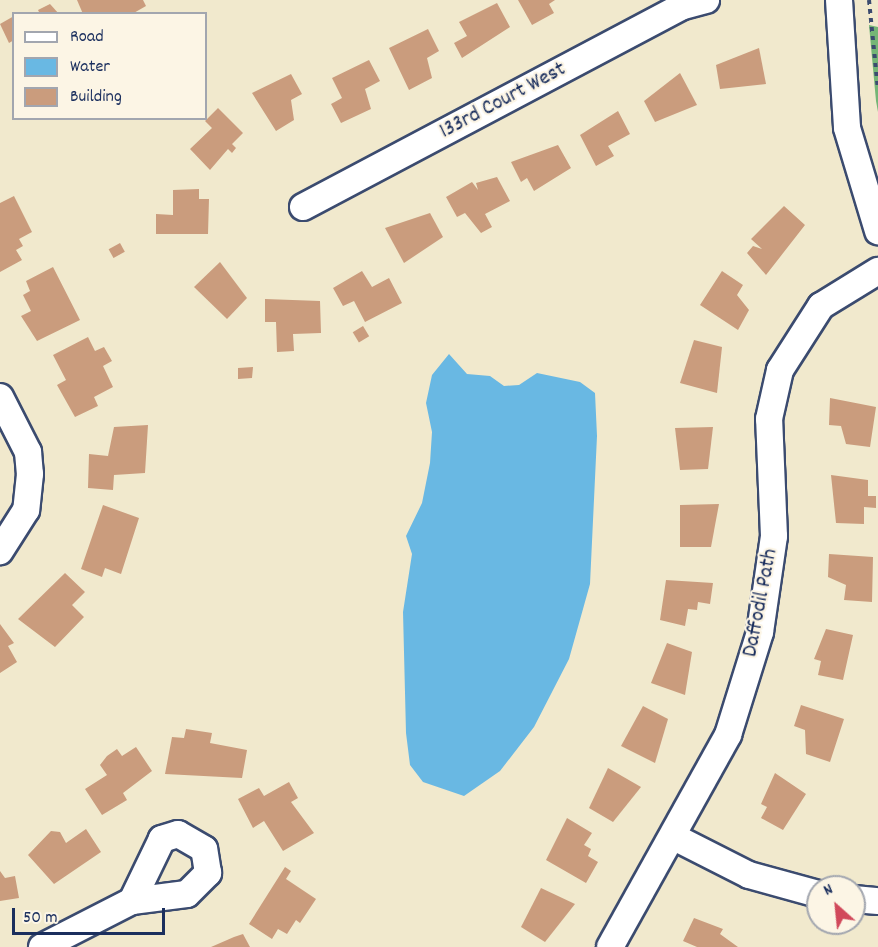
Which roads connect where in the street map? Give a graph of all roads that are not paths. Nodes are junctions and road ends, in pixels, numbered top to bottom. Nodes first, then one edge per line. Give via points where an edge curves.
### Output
1 (706, 0) edge
2 (839, 0) edge
3 (303, 207) dead end
4 (878, 231) edge
5 (878, 271) edge
6 (0, 397) edge
7 (0, 551) edge
8 (674, 837) junction
9 (806, 891) edge
10 (132, 901) dead end
11 (42, 947) edge
12 (610, 947) edge

1 - 3 street, 133rd Court West via 680,7
2 - 4 street via 848,129
5 - 8 street, Daffodil Path via 821,306 780,370 769,419 774,536 760,632 728,735
6 - 7 street via 28,452 30,474 26,510
8 - 9 street via 749,874
8 - 12 street, Daffodil Path
10 - 11 street

